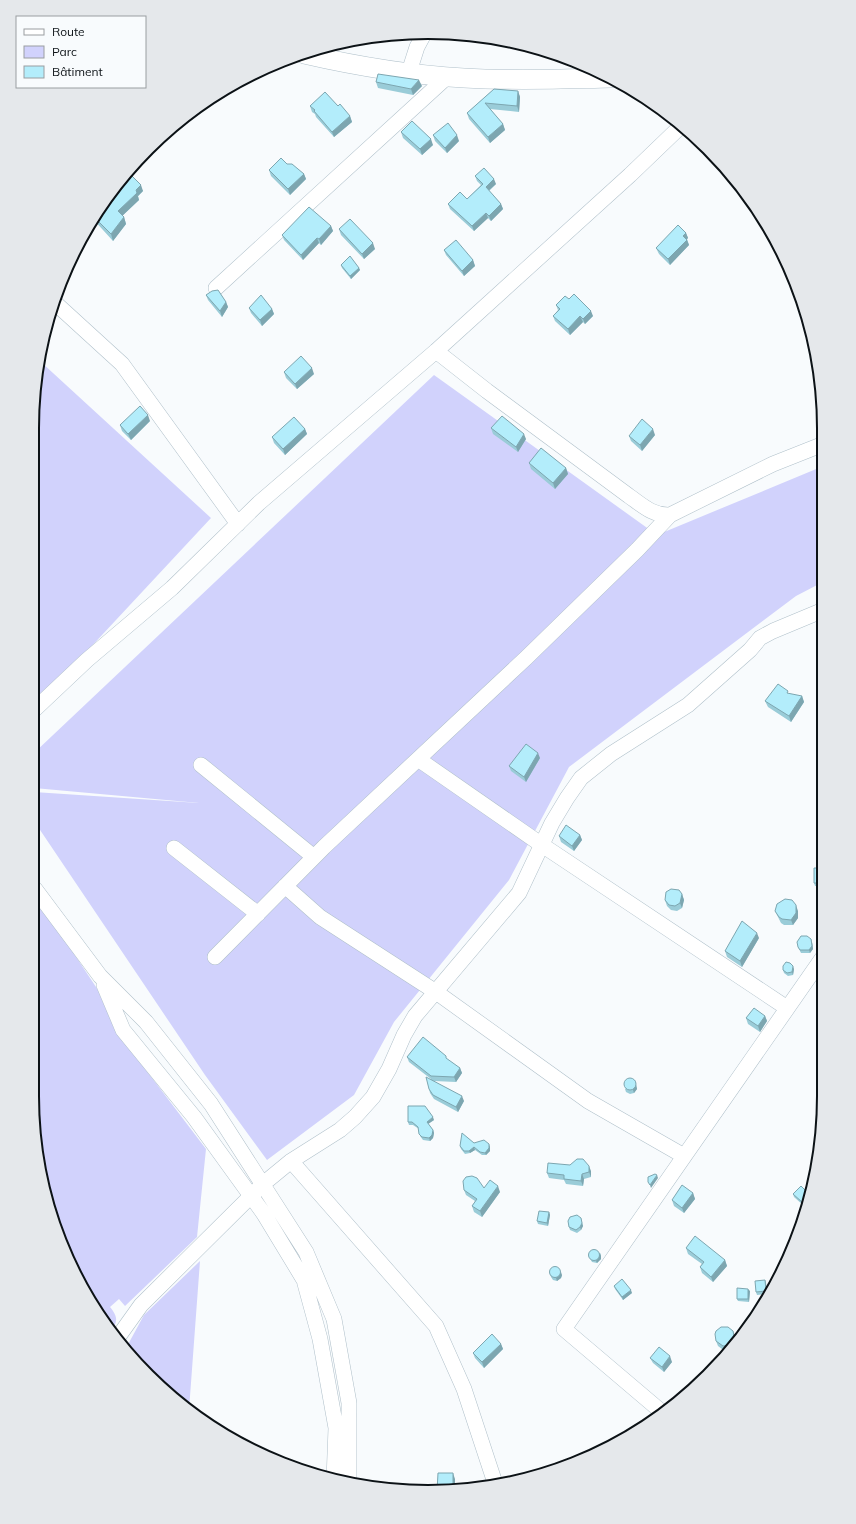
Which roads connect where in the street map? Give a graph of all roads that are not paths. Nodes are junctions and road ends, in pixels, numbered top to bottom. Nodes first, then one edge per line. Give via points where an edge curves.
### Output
1 (421, 39) edge
2 (314, 56) edge
3 (409, 72) junction
4 (448, 76) junction
5 (598, 78) edge
6 (677, 130) edge
7 (216, 288) dead end
8 (59, 306) edge
9 (436, 351) junction
10 (817, 447) edge
11 (670, 515) junction
12 (238, 524) junction
13 (817, 613) edge
14 (39, 705) edge
15 (418, 759) junction
16 (201, 765) dead end
17 (542, 845) junction
18 (174, 848) dead end
19 (314, 857) junction
20 (285, 886) junction
21 (39, 896) edge
22 (258, 914) junction
23 (214, 957) dead end
24 (817, 966) edge
25 (100, 976) junction
26 (436, 992) junction
27 (787, 1008) junction
28 (684, 1156) junction
29 (291, 1161) junction
30 (264, 1184) junction
31 (251, 1196) junction
32 (120, 1334) edge
33 (659, 1409) edge
34 (334, 1474) edge
35 (349, 1477) edge
36 (494, 1480) edge

1 - 3 street
2 - 3 street
3 - 4 street
4 - 5 street via 516,79
4 - 7 street
6 - 9 street
8 - 12 street via 122,364
9 - 11 street via 652,512
9 - 12 street
10 - 11 street via 773,464
11 - 15 street via 526,658
12 - 14 street via 172,588 87,660
13 - 17 street via 760,638 688,705 611,754 581,778 552,823
15 - 17 street
15 - 19 street
16 - 19 street
17 - 26 street via 520,893
17 - 27 street
18 - 22 street
19 - 20 street
20 - 22 street
20 - 26 street via 320,917
21 - 25 street
22 - 23 street
24 - 27 street
25 - 30 street via 146,1022 207,1098
25 - 31 street via 124,1030 194,1116
26 - 28 street via 588,1101
26 - 29 street via 415,1016 373,1097 340,1130
27 - 28 street
28 - 33 street via 564,1329
29 - 30 street
29 - 36 street via 436,1326 464,1389
30 - 31 street
30 - 35 street via 306,1252 334,1319 349,1403
31 - 32 street via 141,1305
31 - 34 street via 304,1280 320,1339 336,1428

